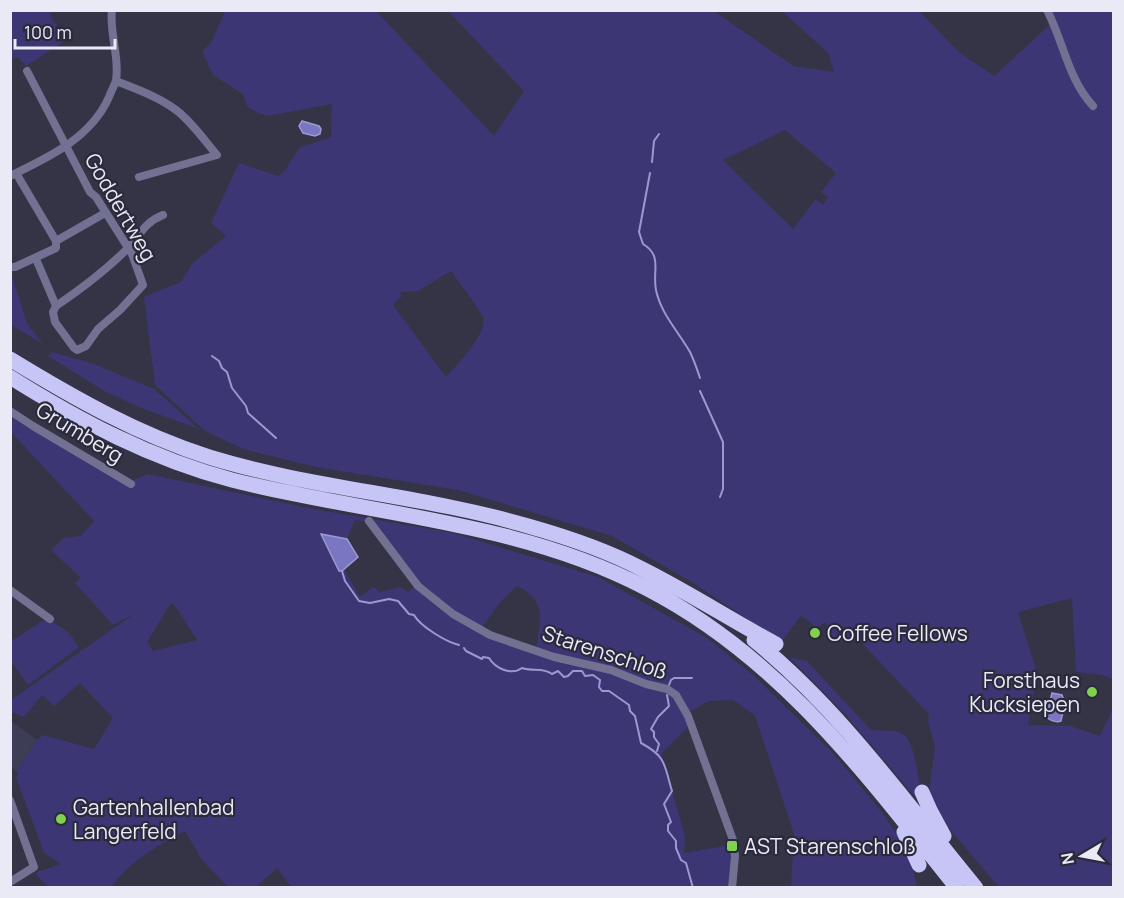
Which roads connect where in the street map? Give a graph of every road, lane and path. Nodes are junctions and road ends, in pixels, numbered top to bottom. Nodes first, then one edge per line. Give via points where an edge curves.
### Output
1 (112, 10) edge
2 (1047, 10) edge
3 (27, 71) dead end
4 (116, 81) junction
5 (1093, 106) dead end
6 (66, 147) junction
7 (13, 174) edge
8 (139, 177) dead end
9 (105, 213) junction
10 (163, 215) dead end
11 (56, 241) junction
12 (128, 248) junction
13 (36, 258) junction
14 (10, 267) edge
15 (56, 306) junction
16 (10, 358) edge
17 (10, 377) edge
18 (10, 411) edge
19 (131, 484) dead end
20 (373, 508) junction
21 (10, 590) edge
22 (50, 619) dead end
23 (729, 619) junction
24 (776, 644) dead end
25 (922, 792) dead end
26 (10, 800) edge
27 (895, 810) junction
28 (920, 865) dead end
29 (960, 868) junction
30 (10, 882) edge
31 (732, 888) edge
32 (957, 888) edge
33 (976, 888) edge

1 - 4 street
2 - 5 street via 1071,73
3 - 6 street, Goddertweg
4 - 6 street via 94,121
4 - 8 street via 175,109 217,155
6 - 7 street
6 - 9 street, Goddertweg
7 - 11 street
9 - 11 street
9 - 12 street, Goddertweg
10 - 12 street via 143,227
11 - 13 street via 56,248
12 - 15 street
12 - 15 street, Goddertweg via 143,285 82,350 74,348 55,322
13 - 14 street
13 - 15 street
16 - 20 highway via 93,408 156,439 279,476 344,488
17 - 20 highway via 150,453 231,479
18 - 19 street, Grumberg
20 - 23 highway via 494,517 561,536 640,567
20 - 27 highway via 548,548 605,569 674,604 713,627 772,675 818,720
20 - 31 street, Starenschloß via 418,586 453,614 490,635 554,657 611,670 676,695 688,716 733,840
21 - 22 street
23 - 24 highway
23 - 29 highway via 829,709
25 - 29 highway
26 - 30 street via 34,867
27 - 28 highway
27 - 32 highway
29 - 33 highway

